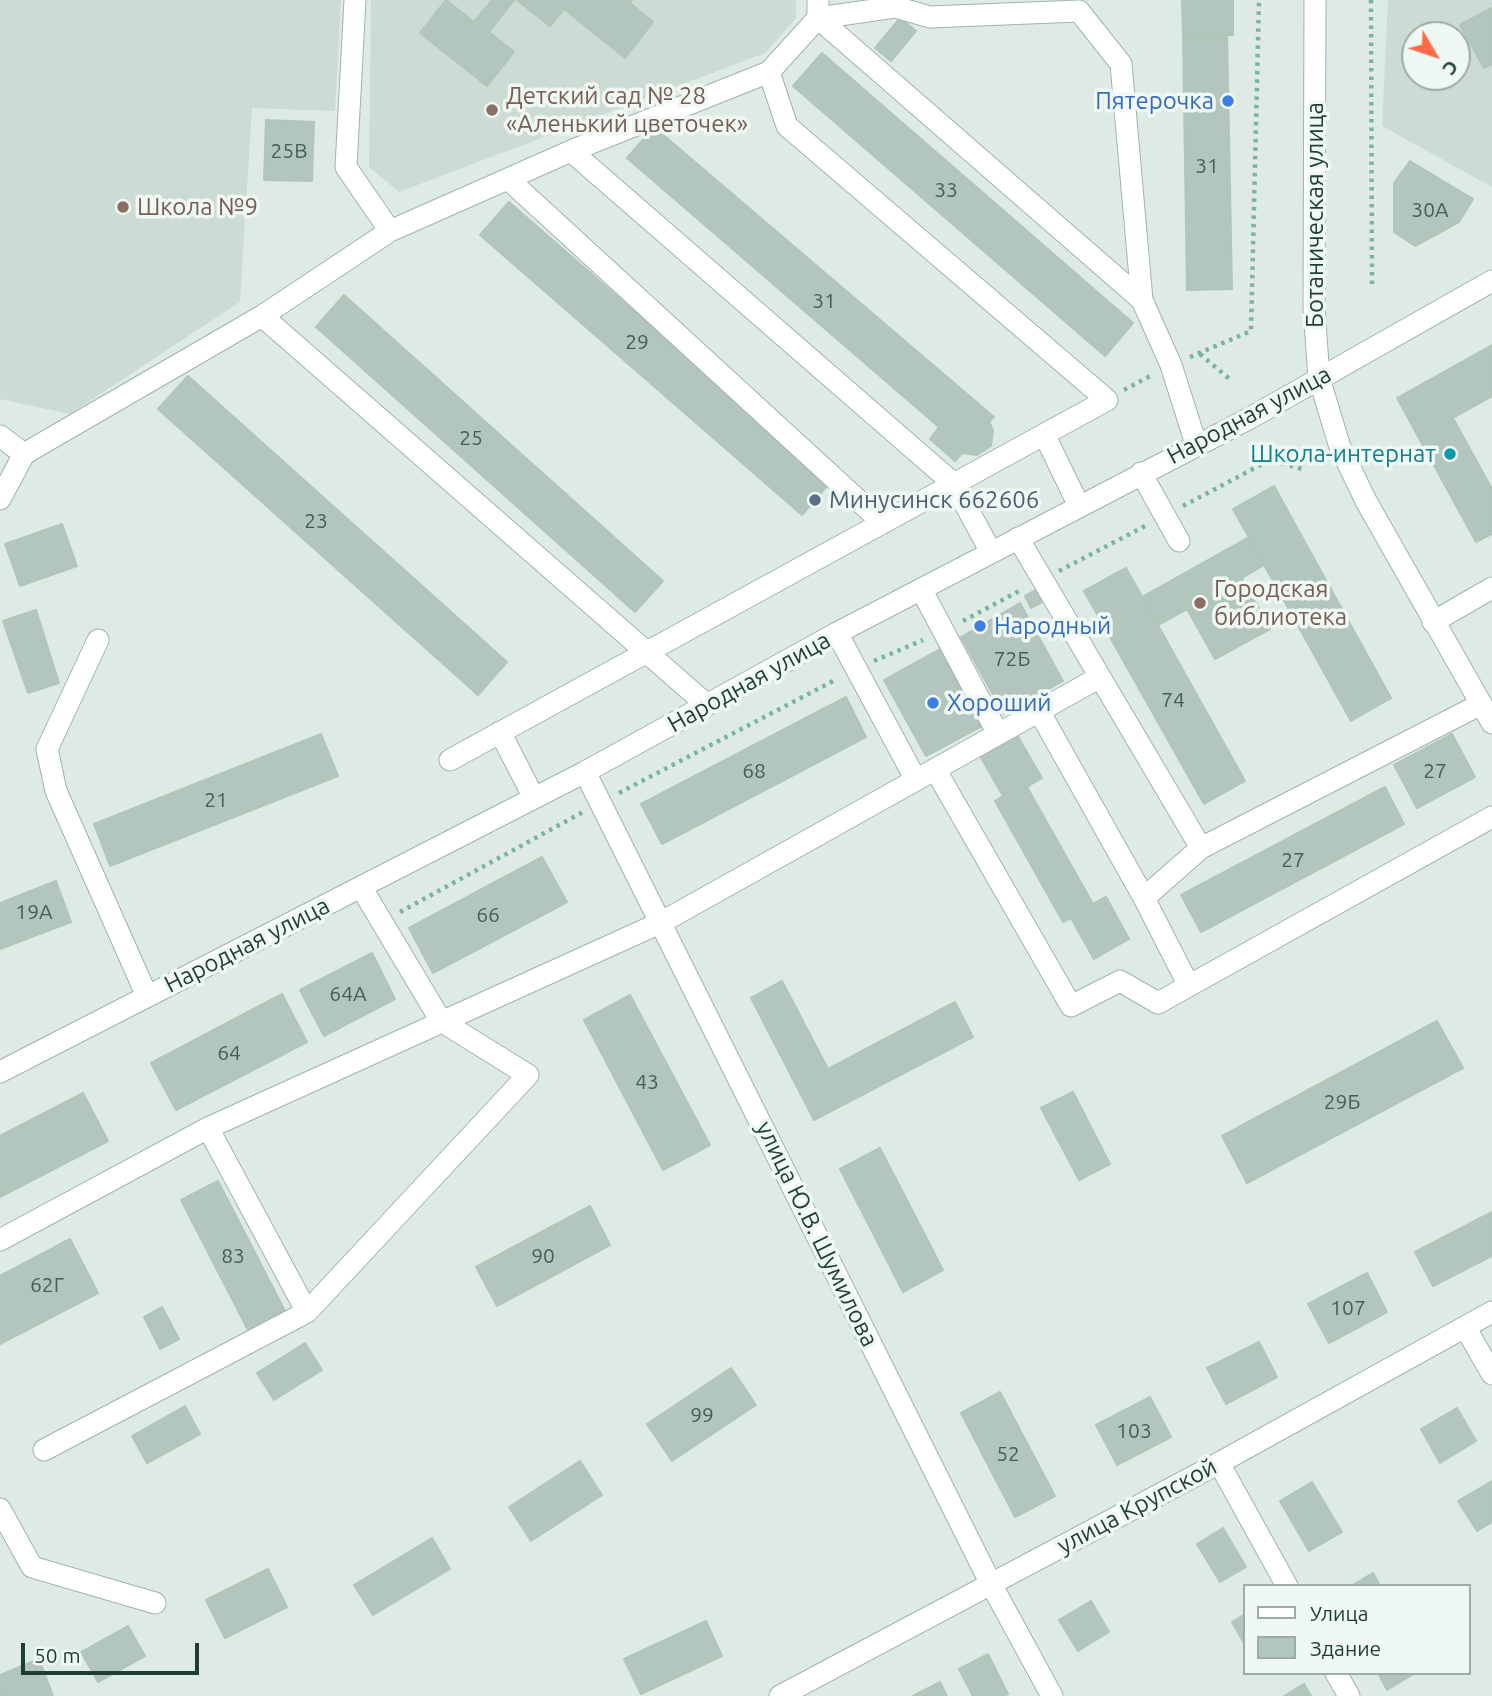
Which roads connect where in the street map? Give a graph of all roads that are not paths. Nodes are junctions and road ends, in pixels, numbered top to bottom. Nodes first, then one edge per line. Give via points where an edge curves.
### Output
1 (355, 0) edge
2 (1315, 0) edge
3 (818, 9) edge
4 (769, 72) junction
5 (571, 151) junction
6 (508, 179) junction
7 (390, 231) junction
8 (1492, 281) edge
9 (1142, 300) junction
10 (262, 316) junction
11 (1319, 378) junction
12 (0, 436) edge
13 (1045, 436) junction
14 (1196, 444) junction
15 (24, 454) junction
16 (1141, 473) junction
17 (954, 484) junction
18 (0, 499) edge
19 (1079, 506) junction
20 (883, 523) junction
21 (1018, 538) junction
22 (1179, 541) dead end
23 (991, 552) junction
24 (1492, 588) edge
25 (921, 589) junction
26 (1433, 622) junction
27 (837, 633) junction
28 (98, 640) dead end
29 (646, 652) junction
30 (1100, 677) junction
31 (1481, 704) junction
32 (707, 705) junction
33 (1040, 711) junction
34 (1492, 723) edge
35 (500, 732) junction
36 (998, 734) junction
37 (450, 760) dead end
38 (935, 769) junction
39 (584, 772) junction
40 (916, 780) junction
41 (534, 798) junction
42 (1492, 817) edge
43 (1201, 848) junction
44 (361, 887) junction
45 (1144, 898) junction
46 (662, 922) junction
47 (1189, 986) junction
48 (147, 996) junction
49 (441, 1021) junction
50 (0, 1072) edge
51 (208, 1128) junction
52 (0, 1240) edge
53 (307, 1312) junction
54 (1492, 1312) edge
55 (1465, 1327) junction
56 (1492, 1374) edge
57 (44, 1450) dead end
58 (1219, 1463) junction
59 (0, 1509) edge
60 (991, 1584) junction
61 (1286, 1584) edge
62 (155, 1603) dead end
63 (1337, 1675) edge
64 (780, 1696) edge
65 (1052, 1696) edge
66 (1349, 1696) edge

1 - 7 street via 346,167
2 - 11 street, Ботаническая улица via 1314,308
3 - 4 street
3 - 9 street
3 - 9 street via 895,7 930,17 1079,11 1121,64
4 - 5 street
4 - 13 street via 788,126 1107,400
5 - 6 street
5 - 17 street
6 - 7 street
6 - 20 street
7 - 10 street
8 - 11 street, Народная улица
9 - 14 street via 1171,365
10 - 15 street
10 - 29 street
11 - 14 street, Народная улица
11 - 26 street, Ботаническая улица via 1340,447
12 - 15 street
13 - 17 street
13 - 19 street
14 - 16 street, Народная улица
15 - 18 street
16 - 19 street, Народная улица
16 - 22 street
17 - 20 street
17 - 23 street
19 - 21 street, Народная улица
20 - 29 street
21 - 23 street, Народная улица
21 - 30 street
23 - 25 street, Народная улица
24 - 26 street
25 - 27 street, Народная улица
25 - 36 street
26 - 31 street, Ботаническая улица
27 - 32 street, Народная улица
27 - 40 street
28 - 48 street via 47,749 55,791
29 - 32 street
29 - 35 street
30 - 33 street
30 - 43 street
31 - 34 street, Ботаническая улица
31 - 43 street
32 - 39 street, Народная улица
33 - 36 street
33 - 45 street
35 - 37 street
35 - 41 street
36 - 38 street
38 - 40 street
38 - 47 street via 1071,1006 1120,981 1158,1003
39 - 41 street, Народная улица
39 - 46 street, улица Ю.В. Шумилова
40 - 46 street
41 - 44 street, Народная улица
42 - 47 street
43 - 45 street
44 - 48 street, Народная улица
44 - 49 street
45 - 47 street
46 - 49 street
46 - 60 street, улица Ю.В. Шумилова
48 - 50 street, Народная улица
49 - 51 street
49 - 53 street via 528,1075
51 - 52 street
51 - 53 street
53 - 57 street
54 - 55 street, улица Крупской
55 - 56 street
55 - 58 street, улица Крупской
58 - 60 street, улица Крупской
58 - 61 street
59 - 62 street via 32,1567
60 - 64 street, улица Крупской
60 - 65 street, улица Ю.В. Шумилова
63 - 66 street

